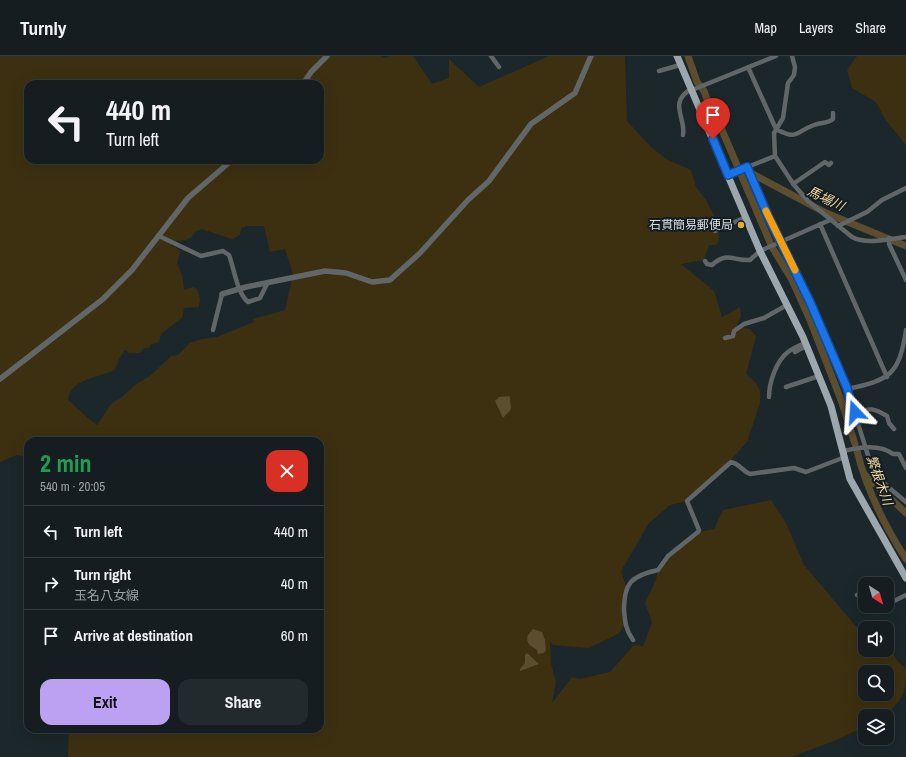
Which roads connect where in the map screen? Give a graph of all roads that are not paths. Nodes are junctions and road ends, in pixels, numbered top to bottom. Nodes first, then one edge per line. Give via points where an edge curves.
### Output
1 (327, 56) edge
2 (491, 56) edge
3 (591, 56) edge
4 (677, 56) edge
5 (776, 56) edge
6 (792, 56) edge
7 (680, 64) junction
8 (499, 67) dead end
9 (748, 67) junction
10 (660, 71) dead end
11 (306, 80) edge
12 (693, 89) junction
13 (833, 113) dead end
14 (776, 129) junction
15 (683, 135) dead end
16 (775, 156) junction
17 (227, 164) edge
18 (831, 164) dead end
19 (747, 167) junction
20 (728, 175) junction
21 (793, 184) junction
22 (906, 188) edge
23 (746, 217) junction
24 (830, 220) junction
25 (820, 224) junction
26 (838, 226) junction
27 (715, 230) dead end
28 (159, 236) junction
29 (889, 238) junction
30 (906, 238) edge
31 (781, 242) junction
32 (763, 250) junction
33 (705, 261) dead end
34 (906, 280) edge
35 (268, 282) junction
36 (239, 289) junction
37 (222, 294) joint
38 (787, 305) junction
39 (213, 330) dead end
40 (906, 330) edge
41 (725, 338) dead end
42 (806, 344) junction
43 (795, 352) dead end
44 (819, 376) junction
45 (887, 377) junction
46 (0, 379) edge
47 (786, 387) dead end
48 (847, 389) junction
49 (769, 397) dead end
50 (855, 412) junction
51 (894, 429) dead end
52 (866, 447) junction
53 (844, 454) junction
54 (906, 468) edge
55 (906, 502) edge
56 (906, 578) edge
57 (906, 595) edge
58 (894, 601) edge
59 (633, 640) dead end

1 - 11 street
2 - 8 street
3 - 35 street via 575,93 530,124 489,181 468,200 420,253 390,280 372,282 346,273 325,271
4 - 7 main road
5 - 9 street
6 - 14 street via 794,75 788,83 783,118
7 - 10 street
7 - 12 main road
9 - 12 street
9 - 14 street
12 - 15 street via 684,95 678,108
12 - 20 main road
13 - 14 street via 833,119 829,122 813,125 798,134 788,135
14 - 16 street
16 - 19 street
16 - 21 street
17 - 28 street via 193,193
18 - 21 street via 825,162
19 - 20 street
19 - 31 street
20 - 23 main road
21 - 24 street
22 - 26 street
23 - 27 street
23 - 32 main road
24 - 25 street
24 - 26 street
25 - 31 street
25 - 45 street
26 - 29 street via 858,240
28 - 36 street via 201,256 223,251 229,255
28 - 46 street via 132,270 103,299
29 - 30 street
29 - 34 street via 889,244
31 - 32 street
31 - 48 street
32 - 33 street via 750,260 725,256 712,265
32 - 38 main road
35 - 36 street
35 - 36 street via 260,298 248,302
36 - 37 street
37 - 39 street
38 - 41 street via 764,318 744,324 734,331 733,336
38 - 42 main road
40 - 45 street via 901,360
42 - 43 street
42 - 44 main road
42 - 49 street via 788,352 782,358 770,383
44 - 47 street
44 - 53 main road via 831,406
45 - 48 street via 876,383
48 - 50 street
50 - 51 street via 868,408 878,410 887,416
50 - 52 street
52 - 53 street
52 - 54 street via 887,449 893,454 899,454
52 - 55 street via 873,471
53 - 56 main road via 850,479
53 - 59 street via 806,472 794,468 750,474 744,472 738,464 731,462 687,501 698,532 668,556 658,570 644,573 626,586 624,625
57 - 58 street

